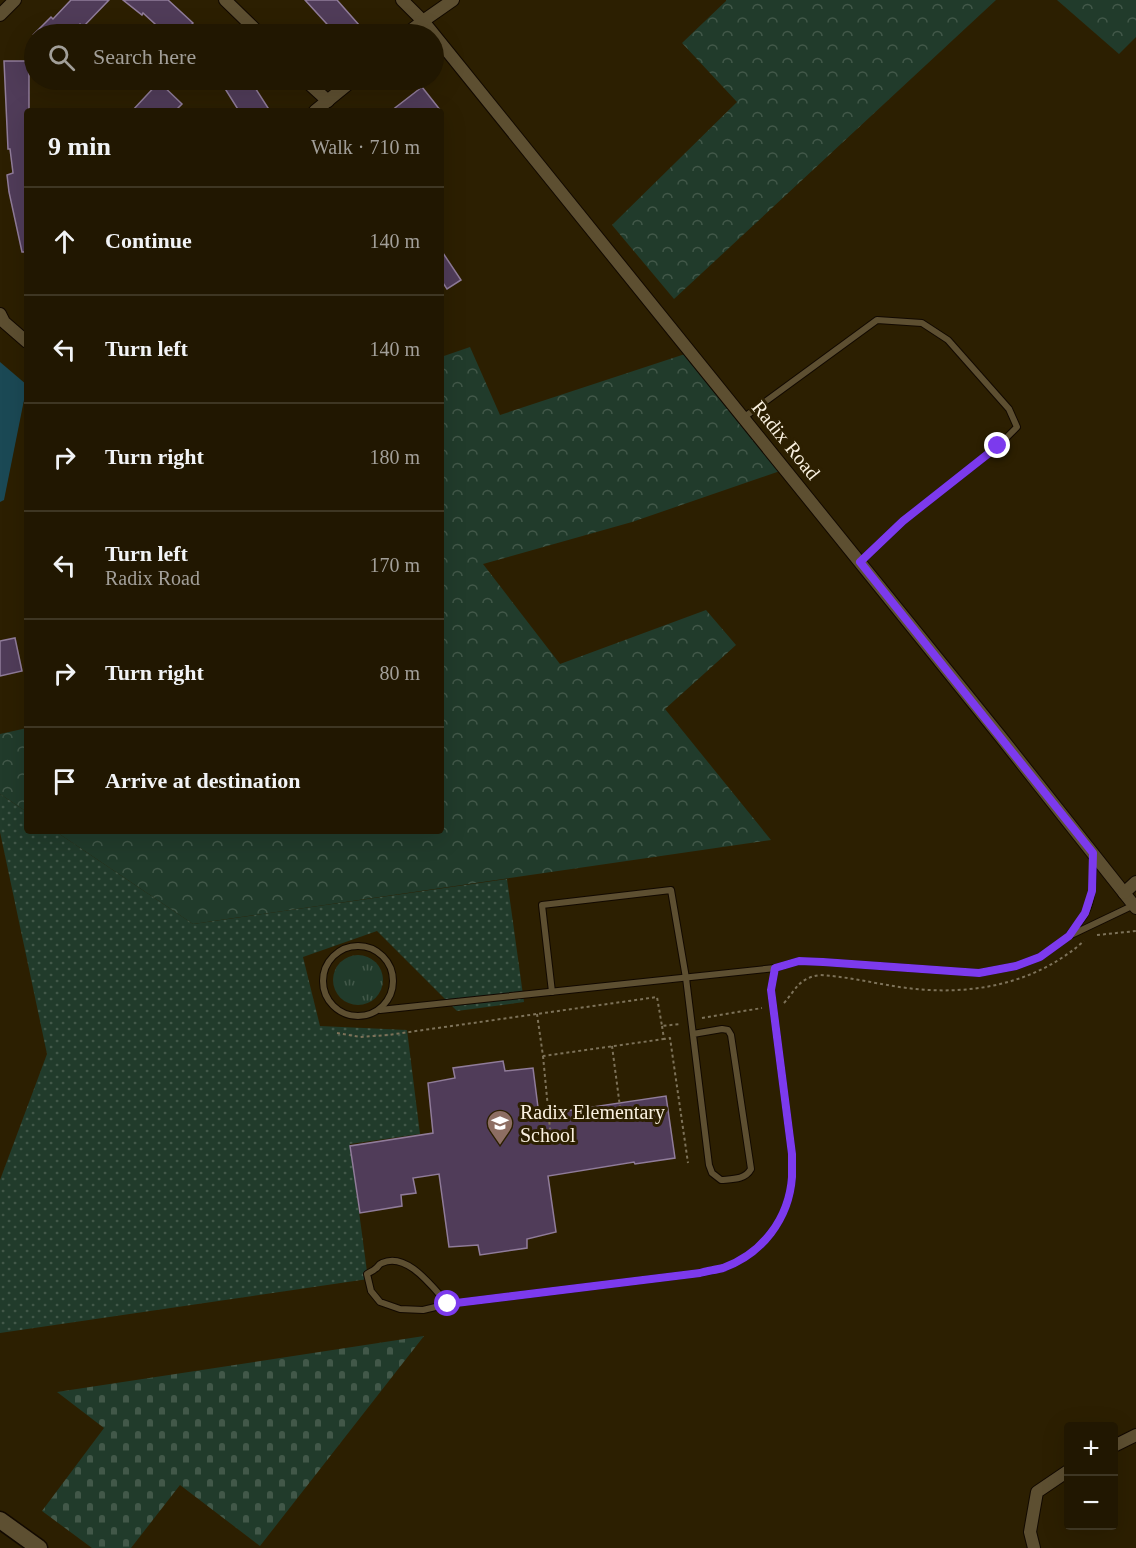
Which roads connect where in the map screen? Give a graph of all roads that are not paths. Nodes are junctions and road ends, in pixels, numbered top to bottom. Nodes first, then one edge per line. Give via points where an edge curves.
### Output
1 (15, 0) edge
2 (225, 0) edge
3 (402, 0) edge
4 (453, 0) edge
5 (0, 15) edge
6 (423, 21) junction
7 (250, 24) edge
8 (419, 24) edge
9 (425, 24) edge
10 (444, 47) edge
11 (316, 90) edge
12 (342, 90) edge
13 (328, 101) junction
14 (319, 108) edge
15 (0, 314) edge
16 (24, 339) edge
17 (743, 418) junction
18 (860, 562) junction
19 (1093, 853) junction
20 (1136, 882) edge
21 (1124, 893) junction
22 (1135, 907) edge
23 (1069, 936) junction
24 (775, 968) junction
25 (686, 978) junction
26 (552, 992) junction
27 (380, 1010) junction
28 (693, 1034) junction
29 (448, 1304) junction
30 (1136, 1435) edge
31 (1118, 1444) edge
32 (1064, 1474) edge
33 (0, 1520) edge
34 (39, 1548) edge
35 (1035, 1548) edge

1 - 5 street
2 - 7 street
3 - 6 street, Radix Road
4 - 6 street
6 - 8 street
6 - 9 street, Radix Road
10 - 17 street, Radix Road
11 - 13 street
12 - 13 street
13 - 14 street
15 - 16 street
17 - 18 street, Radix Road
17 - 18 lane via 877,320 922,323 948,339 1009,409 1017,427 903,521
18 - 19 street, Radix Road
19 - 21 street, Radix Road
19 - 23 lane via 1090,901
20 - 21 street
21 - 22 street, Radix Road
22 - 23 lane
23 - 24 lane via 1040,957 979,973 799,961
24 - 25 lane
24 - 29 lane via 771,990 792,1177 784,1210 766,1240 739,1260 700,1273
25 - 26 lane
25 - 26 lane via 670,890 542,905
25 - 28 lane
26 - 27 lane
27 - 27 lane via 364,1017 343,1014 328,1001 322,981 327,962 343,948 363,945 382,954 393,971 393,991
28 - 28 lane via 712,1173 721,1180 748,1175 751,1169 731,1035 722,1029
29 - 29 lane via 405,1263 394,1259 380,1263 367,1274 371,1291 380,1302 400,1309 423,1310
30 - 31 street
32 - 35 street via 1037,1492 1030,1532
33 - 34 main road

